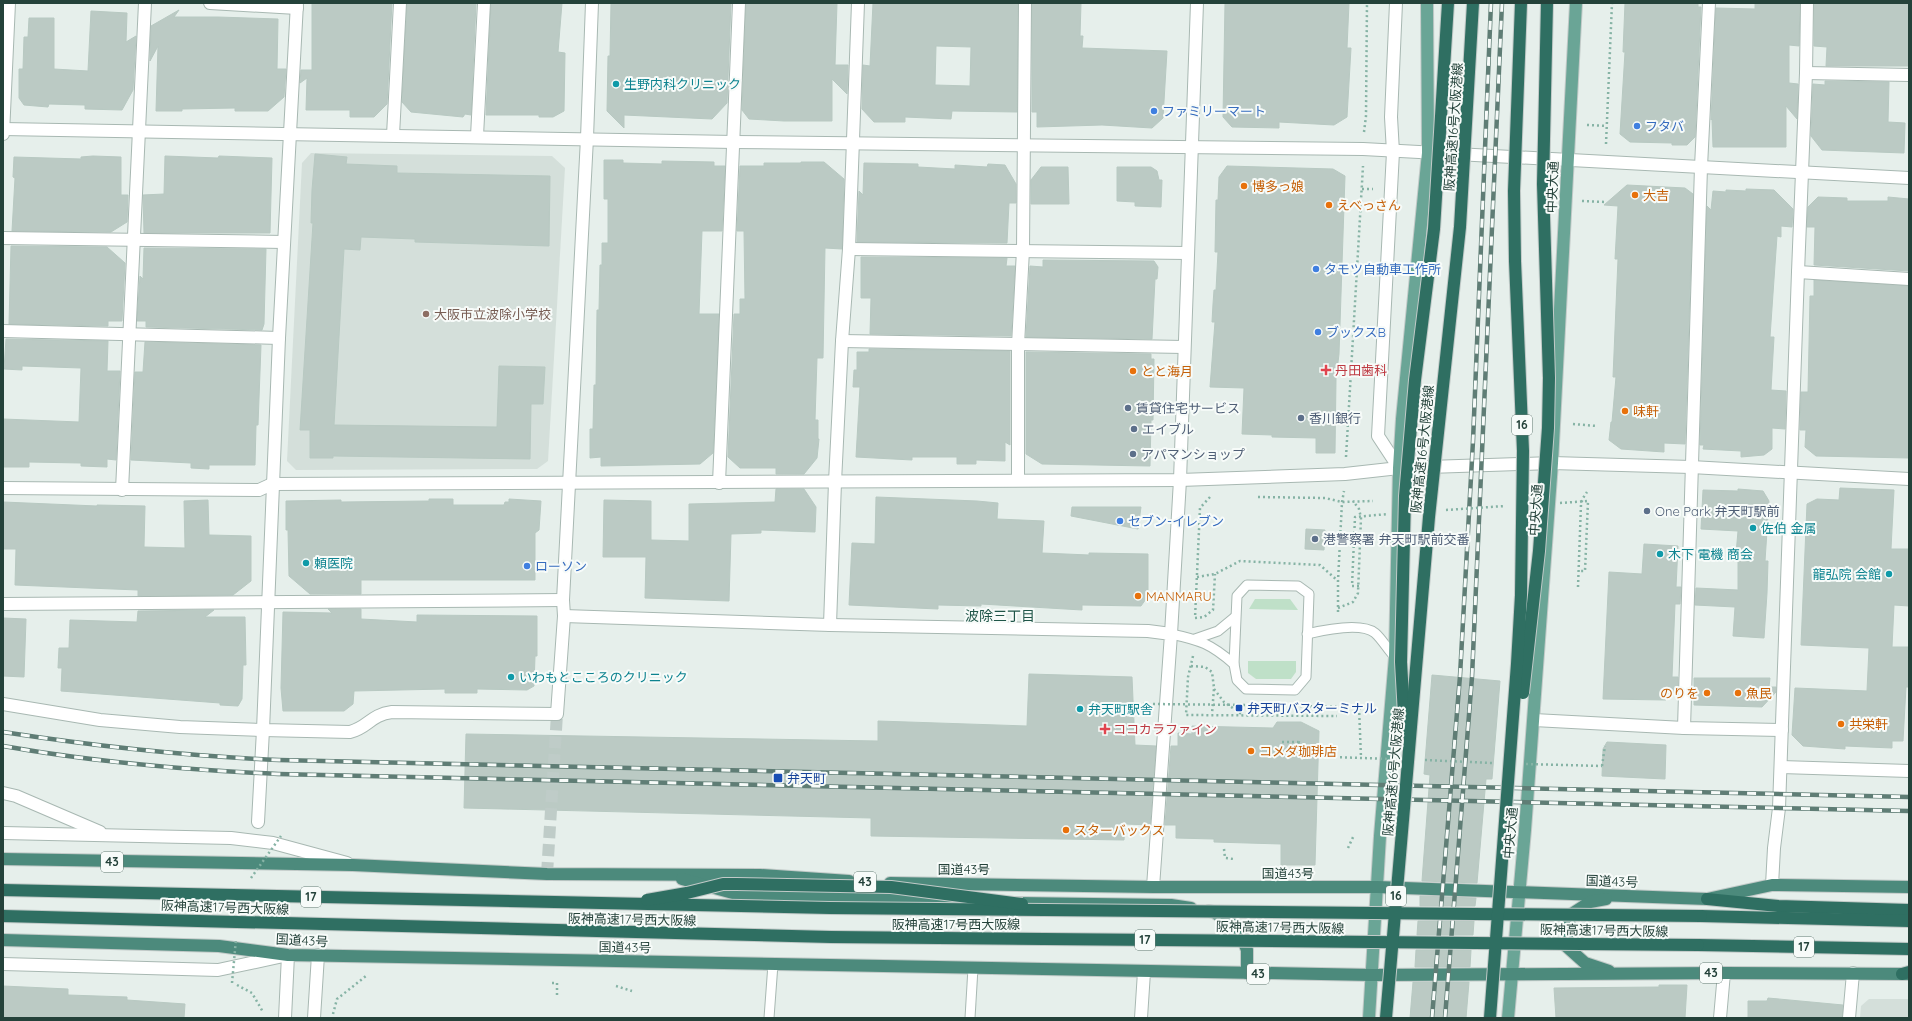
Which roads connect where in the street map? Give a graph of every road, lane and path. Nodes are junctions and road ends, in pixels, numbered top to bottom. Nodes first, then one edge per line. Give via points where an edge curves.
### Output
1 (9, 3) edge
2 (145, 3) edge
3 (210, 3) edge
4 (400, 3) edge
5 (484, 3) edge
6 (592, 3) edge
7 (738, 3) edge
8 (858, 3) edge
9 (1025, 3) edge
10 (1197, 3) edge
11 (1367, 3) edge
12 (1396, 3) edge
13 (1427, 3) edge
14 (1448, 3) edge
15 (1473, 3) edge
16 (1521, 3) edge
17 (1547, 3) edge
18 (1576, 3) edge
19 (1612, 3) edge
20 (1709, 3) edge
21 (1807, 3) edge
22 (297, 5) edge
23 (1806, 73) junction
24 (1909, 75) edge
25 (1588, 125) dead end
26 (1607, 126) junction
27 (3, 129) edge
28 (138, 131) junction
29 (290, 133) junction
30 (3, 134) edge
31 (393, 135) junction
32 (1364, 135) dead end
33 (477, 136) junction
34 (587, 138) junction
35 (734, 142) junction
36 (853, 142) junction
37 (1023, 144) junction
38 (1192, 146) junction
39 (1606, 147) dead end
40 (1393, 152) junction
41 (1428, 153) junction
42 (1363, 160) dead end
43 (1567, 161) junction
44 (1701, 166) junction
45 (1802, 172) junction
46 (1909, 178) edge
47 (1362, 188) junction
48 (1379, 189) dead end
49 (1581, 201) dead end
50 (1606, 202) dead end
51 (3, 238) edge
52 (133, 239) junction
53 (284, 242) junction
54 (849, 249) junction
55 (1023, 250) junction
56 (1187, 253) junction
57 (1798, 272) junction
58 (1909, 279) edge
59 (3, 331) edge
60 (129, 333) junction
61 (279, 338) junction
62 (842, 342) junction
63 (1018, 345) junction
64 (1184, 347) junction
65 (1348, 416) junction
66 (1364, 417) dead end
67 (1573, 424) dead end
68 (1597, 426) dead end
69 (1346, 461) dead end
70 (1552, 463) junction
71 (1691, 467) junction
72 (1399, 468) junction
73 (1791, 474) junction
74 (1909, 479) edge
75 (1018, 480) junction
76 (1180, 480) junction
77 (569, 482) junction
78 (835, 482) junction
79 (720, 483) junction
80 (272, 484) junction
81 (3, 488) edge
82 (122, 490) junction
83 (1345, 490) dead end
84 (1587, 492) dead end
85 (1211, 496) dead end
86 (1256, 496) dead end
87 (1352, 501) junction
88 (1373, 501) dead end
89 (1342, 502) junction
90 (1557, 503) dead end
91 (1510, 506) dead end
92 (1440, 511) dead end
93 (1394, 514) dead end
94 (1578, 572) junction
95 (1215, 574) junction
96 (1197, 577) junction
97 (1338, 581) junction
98 (1359, 586) junction
99 (1578, 587) dead end
100 (563, 600) junction
101 (268, 601) junction
102 (3, 604) edge
103 (1338, 608) junction
104 (564, 616) junction
105 (1235, 617) junction
106 (1338, 618) dead end
107 (830, 624) junction
108 (1171, 634) junction
109 (1307, 634) junction
110 (1194, 639) junction
111 (1193, 656) dead end
112 (1395, 657) junction
113 (1234, 664) junction
114 (1191, 666) junction
115 (1214, 688) junction
116 (3, 704) edge
117 (1133, 704) dead end
118 (1253, 706) dead end
119 (1298, 706) dead end
120 (1212, 714) junction
121 (1244, 715) junction
122 (1337, 716) dead end
123 (1534, 720) junction
124 (1684, 728) junction
125 (262, 730) junction
126 (1782, 730) junction
127 (1282, 742) dead end
128 (1605, 746) dead end
129 (1361, 758) junction
130 (1393, 759) dead end
131 (1417, 760) dead end
132 (1493, 763) dead end
133 (1524, 764) dead end
134 (1780, 767) junction
135 (1909, 771) edge
136 (1407, 774) junction
137 (3, 793) edge
138 (258, 822) dead end
139 (3, 833) edge
140 (106, 834) junction
141 (1354, 835) dead end
142 (281, 836) dead end
143 (1504, 847) junction
144 (1348, 848) dead end
145 (1224, 849) dead end
146 (3, 859) edge
147 (1234, 860) dead end
148 (354, 865) junction
149 (665, 875) junction
150 (250, 878) dead end
151 (1772, 885) junction
152 (1153, 887) junction
153 (1377, 887) junction
154 (1909, 887) edge
155 (3, 890) edge
156 (1519, 891) junction
157 (1622, 895) junction
158 (1707, 899) junction
159 (618, 905) junction
160 (1909, 910) edge
161 (1063, 911) junction
162 (3, 916) edge
163 (1909, 921) edge
164 (236, 936) dead end
165 (3, 940) edge
166 (1909, 949) edge
167 (288, 955) junction
168 (318, 956) junction
169 (3, 964) edge
170 (773, 964) junction
171 (973, 968) junction
172 (1144, 972) junction
173 (1247, 973) junction
174 (1724, 973) junction
175 (1512, 974) junction
176 (1618, 974) junction
177 (1853, 974) junction
178 (1907, 974) edge
179 (1372, 975) junction
180 (366, 976) dead end
181 (552, 983) dead end
182 (616, 986) dead end
183 (632, 991) dead end
184 (557, 995) dead end
185 (263, 1012) dead end
186 (285, 1018) edge
187 (314, 1018) edge
188 (332, 1018) edge
189 (770, 1018) edge
190 (970, 1018) edge
191 (1140, 1018) edge
192 (1369, 1018) edge
193 (1386, 1018) edge
194 (1490, 1018) edge
195 (1508, 1018) edge
196 (1720, 1018) edge
197 (1849, 1018) edge

1 - 27 street
2 - 28 street
3 - 22 street
4 - 31 street
5 - 33 street
6 - 34 street
7 - 35 street
8 - 36 street
9 - 37 street
10 - 38 street
11 - 32 path
12 - 40 street via 1391,118
13 - 41 main road
14 - 136 highway, bridge via 1434,229 1415,380 1405,496 1400,662
15 - 136 highway, 阪神高速16号大阪港線 / 16, bridge via 1460,227 1429,517
16 - 143 highway, 16, bridge via 1514,191 1523,451 1522,529 1517,664
17 - 143 highway, bridge via 1543,184 1549,378 1548,428 1539,551 1514,784
18 - 43 main road, 中央大通
19 - 26 path
20 - 44 street
21 - 23 street
22 - 29 street
23 - 24 street
23 - 45 street
25 - 26 path
26 - 39 path
27 - 28 street
27 - 30 street
28 - 29 street
28 - 52 street
29 - 31 street
29 - 53 street
31 - 33 street
33 - 34 street
34 - 35 street
34 - 77 street
35 - 36 street
35 - 79 street
36 - 37 street
36 - 54 street
37 - 38 street
37 - 55 street
38 - 40 street via 1363,149
38 - 56 street
40 - 41 street
40 - 72 street via 1378,436
41 - 43 street
41 - 72 main road
42 - 47 path
43 - 44 street
43 - 70 main road, 中央大通
44 - 45 street
44 - 71 street
45 - 46 street
45 - 57 street
47 - 48 path
47 - 65 path
49 - 50 path
51 - 52 street
52 - 53 street
52 - 60 street
53 - 61 street
54 - 55 street
54 - 62 street
55 - 56 street
55 - 63 street
56 - 64 street
57 - 58 street
57 - 73 street
59 - 60 street
60 - 61 street
60 - 82 street
61 - 80 street
62 - 63 street
62 - 78 street
63 - 64 street
63 - 75 street
64 - 76 street
65 - 66 path
65 - 69 path
67 - 68 path
70 - 71 street
70 - 72 street
70 - 123 main road, 中央大通
71 - 73 street
71 - 124 street
72 - 76 street via 1345,474
72 - 112 main road
73 - 74 street
73 - 126 street
75 - 76 street
75 - 78 street
76 - 108 street
77 - 79 street
77 - 80 street
77 - 100 street
78 - 79 street
78 - 107 street
80 - 82 street via 259,490
80 - 101 street
81 - 82 street
83 - 89 path
84 - 94 path, bridge via 1581,504
85 - 96 path via 1200,508
86 - 89 path via 1325,498
87 - 88 path
87 - 89 path
87 - 98 path via 1359,509 1361,518
89 - 97 path
90 - 94 path, bridge via 1588,501 1585,572
91 - 92 path, bridge
93 - 98 path, bridge via 1355,516 1352,586
94 - 99 path
95 - 96 path
95 - 96 path via 1213,610 1195,618
95 - 97 path via 1240,561 1320,564
97 - 103 path
98 - 103 path via 1355,597 1348,605
100 - 101 street
100 - 104 street
101 - 102 street
101 - 125 street
103 - 106 path
104 - 107 street
104 - 125 street via 557,714 392,712 380,713 361,729 350,732
105 - 109 lane via 1236,596 1247,584 1298,586 1309,594
105 - 110 lane via 1218,631
105 - 113 lane
107 - 108 street via 1148,630
108 - 110 lane
108 - 152 street
109 - 112 lane via 1337,628 1365,629 1375,634
109 - 113 lane via 1306,677 1295,690 1246,689 1236,680
110 - 113 lane via 1217,649
111 - 114 path
112 - 153 main road
114 - 115 path via 1205,667 1212,672
114 - 120 path via 1186,714
115 - 120 path
115 - 121 path via 1224,702
116 - 125 street via 100,720 180,727
117 - 118 path, bridge
119 - 129 path via 1359,707
120 - 121 path
121 - 122 path
123 - 124 street
123 - 156 main road, 中央大通
124 - 126 street
125 - 138 street
126 - 134 street
127 - 129 path, bridge via 1298,742 1334,757
128 - 133 path, bridge via 1602,766
129 - 130 path, bridge
131 - 132 path
134 - 135 street
134 - 151 street
136 - 193 highway, 阪神高速16号大阪港線 / 16, bridge
137 - 140 street via 16,796
139 - 140 street
140 - 148 street via 231,838 273,843
141 - 144 path
142 - 150 path, bridge
143 - 194 highway, 16, bridge
145 - 147 path via 1224,858
146 - 148 highway, 国道43号 / 43
148 - 149 highway, 国道43号 / 43 via 547,874
149 - 152 highway, 国道43号 / 43 via 760,875 872,882
149 - 173 highway, 国道43号 via 740,895 1171,905 1200,909 1214,912 1239,929 1247,950
151 - 154 highway, 国道43号 / 43
151 - 158 highway, 国道43号 / 43
152 - 153 highway, 国道43号 / 43
153 - 156 highway, 国道43号 / 43
153 - 179 main road
155 - 159 highway, 阪神高速17号西大阪線 / 17, bridge
156 - 157 highway, 国道43号 / 43
156 - 175 main road, 中央大通
157 - 158 highway, 国道43号 / 43
157 - 176 highway via 1590,902 1570,915 1566,946 1585,962
158 - 160 highway via 1778,906
159 - 161 highway, 阪神高速17号西大阪線 / 17, bridge
159 - 161 highway, 17, bridge via 723,884 736,884 891,887
161 - 163 highway, 阪神高速17号西大阪線 / 17, bridge via 1685,916
162 - 166 highway, 阪神高速17号西大阪線 / 17, bridge via 823,937 1683,944
164 - 185 path, bridge via 232,983 252,993
165 - 167 highway, 国道43号 / 43 via 219,946
167 - 168 highway, 国道43号 / 43
167 - 169 street via 218,970
167 - 186 street
168 - 170 highway, 国道43号 / 43
168 - 187 street
170 - 171 highway, 国道43号 / 43
170 - 189 lane
171 - 172 highway, 国道43号 / 43
171 - 190 lane
172 - 173 highway, 国道43号 / 43
172 - 191 street
173 - 179 highway, 国道43号 / 43
174 - 176 highway, 国道43号 / 43
174 - 177 highway, 国道43号 / 43
174 - 196 street
175 - 176 highway, 国道43号 / 43
175 - 179 highway, 国道43号 / 43
175 - 195 main road, 中央大通
177 - 178 highway, 国道43号 / 43
177 - 197 street
179 - 192 main road
180 - 188 path via 337,999
181 - 184 path via 558,983
182 - 183 path

